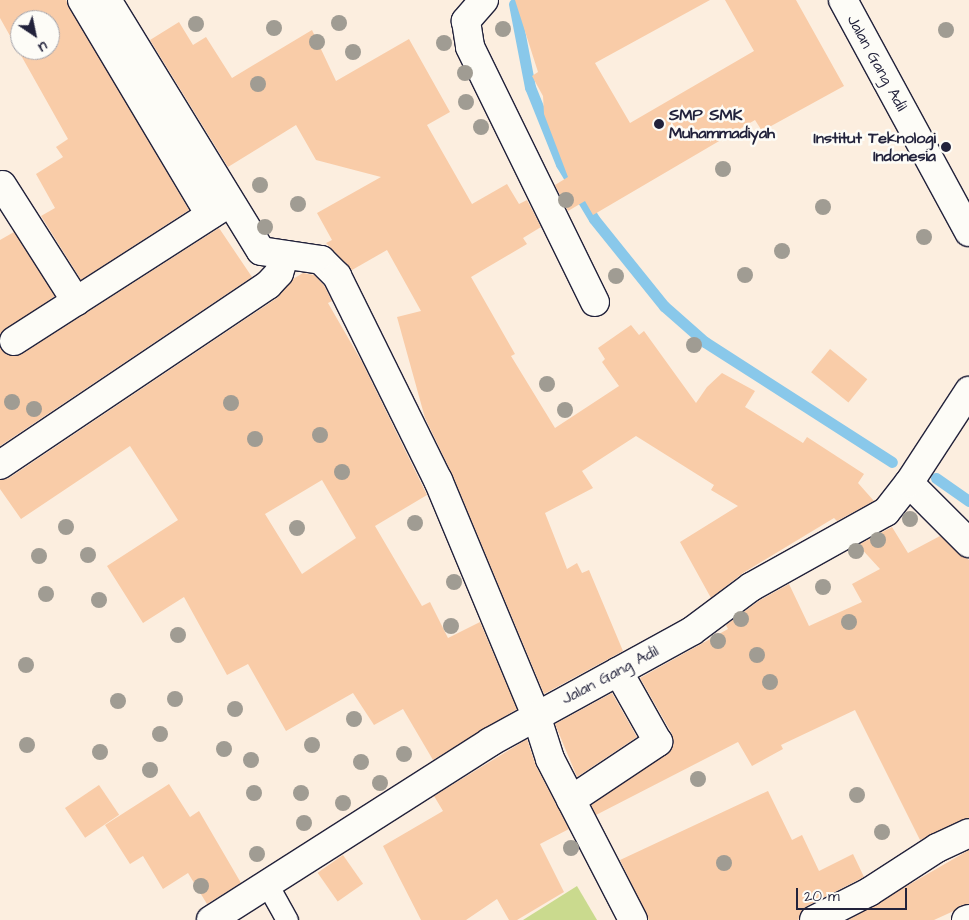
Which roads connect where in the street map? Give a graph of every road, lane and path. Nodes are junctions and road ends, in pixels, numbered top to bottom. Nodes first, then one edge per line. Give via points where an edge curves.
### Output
1 (82, 0) edge
2 (107, 0) edge
3 (484, 0) edge
4 (843, 0) edge
5 (2, 185) dead end
6 (220, 209) junction
7 (969, 232) edge
8 (285, 255) junction
9 (76, 301) junction
10 (595, 302) dead end
11 (14, 341) dead end
12 (969, 391) edge
13 (0, 465) edge
14 (909, 484) junction
15 (969, 543) edge
16 (618, 671) junction
17 (536, 715) junction
18 (571, 800) junction
19 (969, 833) edge
20 (267, 884) junction
21 (211, 920) edge
22 (287, 920) edge
23 (633, 920) edge
24 (814, 920) edge

1 - 6 street
2 - 6 street
3 - 10 street via 466,21 470,47
4 - 7 street, Jalan Gang Adil
5 - 9 street
6 - 8 street via 261,251
6 - 9 street
8 - 13 street via 279,273 268,285
8 - 17 street via 322,260 337,276 438,480
9 - 11 street
12 - 14 street, Jalan Gang Adil
14 - 15 street
14 - 16 street, Jalan Gang Adil via 886,512 865,526 751,587 692,631
16 - 17 street, Jalan Gang Adil
16 - 18 street via 658,742
17 - 18 street via 550,760
17 - 20 street, Jalan Gang Adil via 377,811
18 - 23 street
19 - 24 street via 937,848 869,892
20 - 21 street, Jalan Gang Adil
20 - 22 lane

